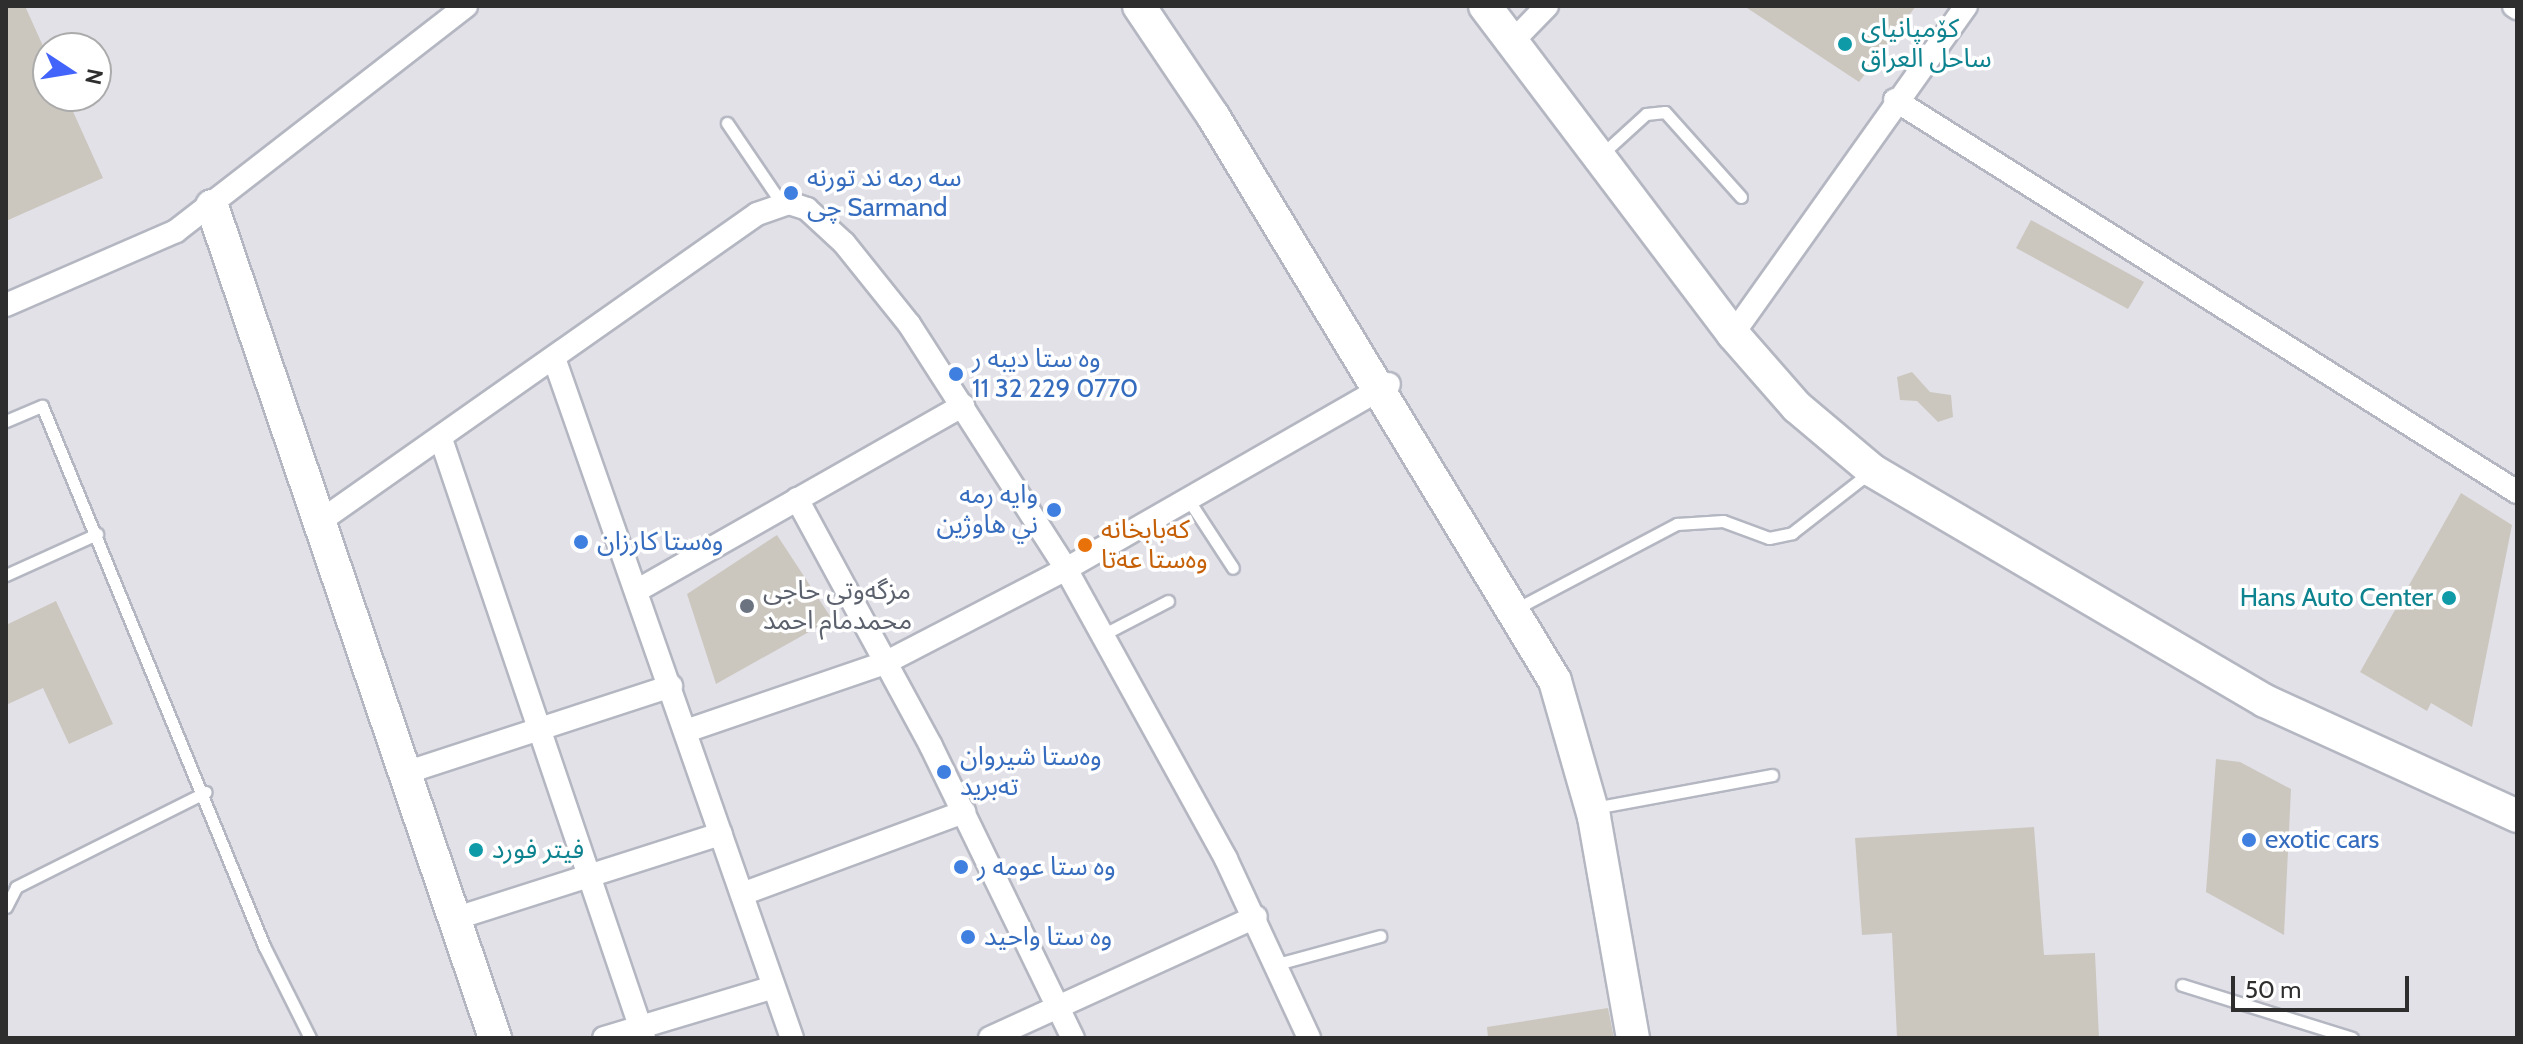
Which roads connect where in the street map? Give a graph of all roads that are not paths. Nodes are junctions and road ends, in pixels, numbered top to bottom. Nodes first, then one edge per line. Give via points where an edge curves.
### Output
1 (466, 6) edge
2 (1139, 6) edge
3 (1485, 6) edge
4 (1547, 6) edge
5 (1966, 6) edge
6 (1164, 20) edge
7 (1512, 42) junction
8 (1895, 100) junction
9 (727, 123) dead end
10 (1599, 157) junction
11 (1741, 197) dead end
12 (782, 204) junction
13 (212, 206) junction
14 (6, 305) edge
15 (1733, 334) junction
16 (555, 361) junction
17 (1383, 388) junction
18 (963, 405) junction
19 (6, 421) edge
20 (441, 439) junction
21 (1873, 471) junction
22 (2517, 492) edge
23 (797, 499) junction
24 (1188, 499) junction
25 (319, 522) junction
26 (97, 534) junction
27 (1233, 568) dead end
28 (1066, 569) junction
29 (6, 575) edge
30 (638, 590) junction
31 (1517, 597) junction
32 (1168, 601) dead end
33 (1104, 634) junction
34 (885, 663) junction
35 (671, 686) junction
36 (540, 731) junction
37 (686, 731) junction
38 (405, 773) junction
39 (1772, 775) dead end
40 (206, 792) junction
41 (964, 812) junction
42 (1602, 813) junction
43 (2517, 816) edge
44 (721, 834) junction
45 (590, 880) junction
46 (742, 894) junction
47 (6, 907) edge
48 (1256, 917) junction
49 (454, 919) junction
50 (1380, 936) dead end
51 (1277, 964) junction
52 (2182, 985) dead end
53 (774, 987) junction
54 (1061, 1008) junction
55 (642, 1032) edge
56 (310, 1038) edge
57 (495, 1038) edge
58 (604, 1038) edge
59 (792, 1038) edge
60 (990, 1038) edge
61 (1073, 1038) edge
62 (1309, 1038) edge
63 (1633, 1038) edge
64 (1648, 1038) edge
65 (2352, 1038) edge

1 - 13 street
2 - 6 street
3 - 7 street
4 - 7 street
5 - 8 street
6 - 17 street
7 - 10 street
8 - 15 street
8 - 22 street
9 - 12 lane
10 - 11 lane via 1646,114 1665,112
10 - 15 street
12 - 16 street via 757,214
12 - 18 street via 816,214 844,243
13 - 14 street via 176,231
13 - 25 street
15 - 21 street via 1797,407
16 - 20 street
16 - 30 street
17 - 24 street
17 - 31 street
18 - 23 street
18 - 28 street
19 - 26 lane via 42,406
20 - 25 street
20 - 36 street
21 - 31 lane via 1792,533 1769,538 1723,521 1677,524
21 - 43 street via 2265,701
23 - 30 street
23 - 34 street
24 - 27 lane
24 - 28 street
25 - 38 street
26 - 29 lane
26 - 40 lane
28 - 33 street
28 - 34 street
30 - 35 street
31 - 42 street via 1568,710
32 - 33 lane
33 - 48 street
34 - 37 street
34 - 41 street
35 - 36 street
35 - 37 street
36 - 38 street
36 - 45 street
37 - 44 street
38 - 49 street
39 - 42 lane
40 - 47 lane via 16,887
40 - 56 lane via 264,946
41 - 46 street
41 - 54 street
42 - 63 street
42 - 64 street
44 - 45 street
44 - 46 street
45 - 49 street
45 - 55 street
46 - 53 street
48 - 51 street
48 - 54 street
49 - 57 street
50 - 51 lane
51 - 62 street
52 - 65 lane
53 - 55 street
53 - 59 street
54 - 60 street
54 - 61 street
55 - 58 street

